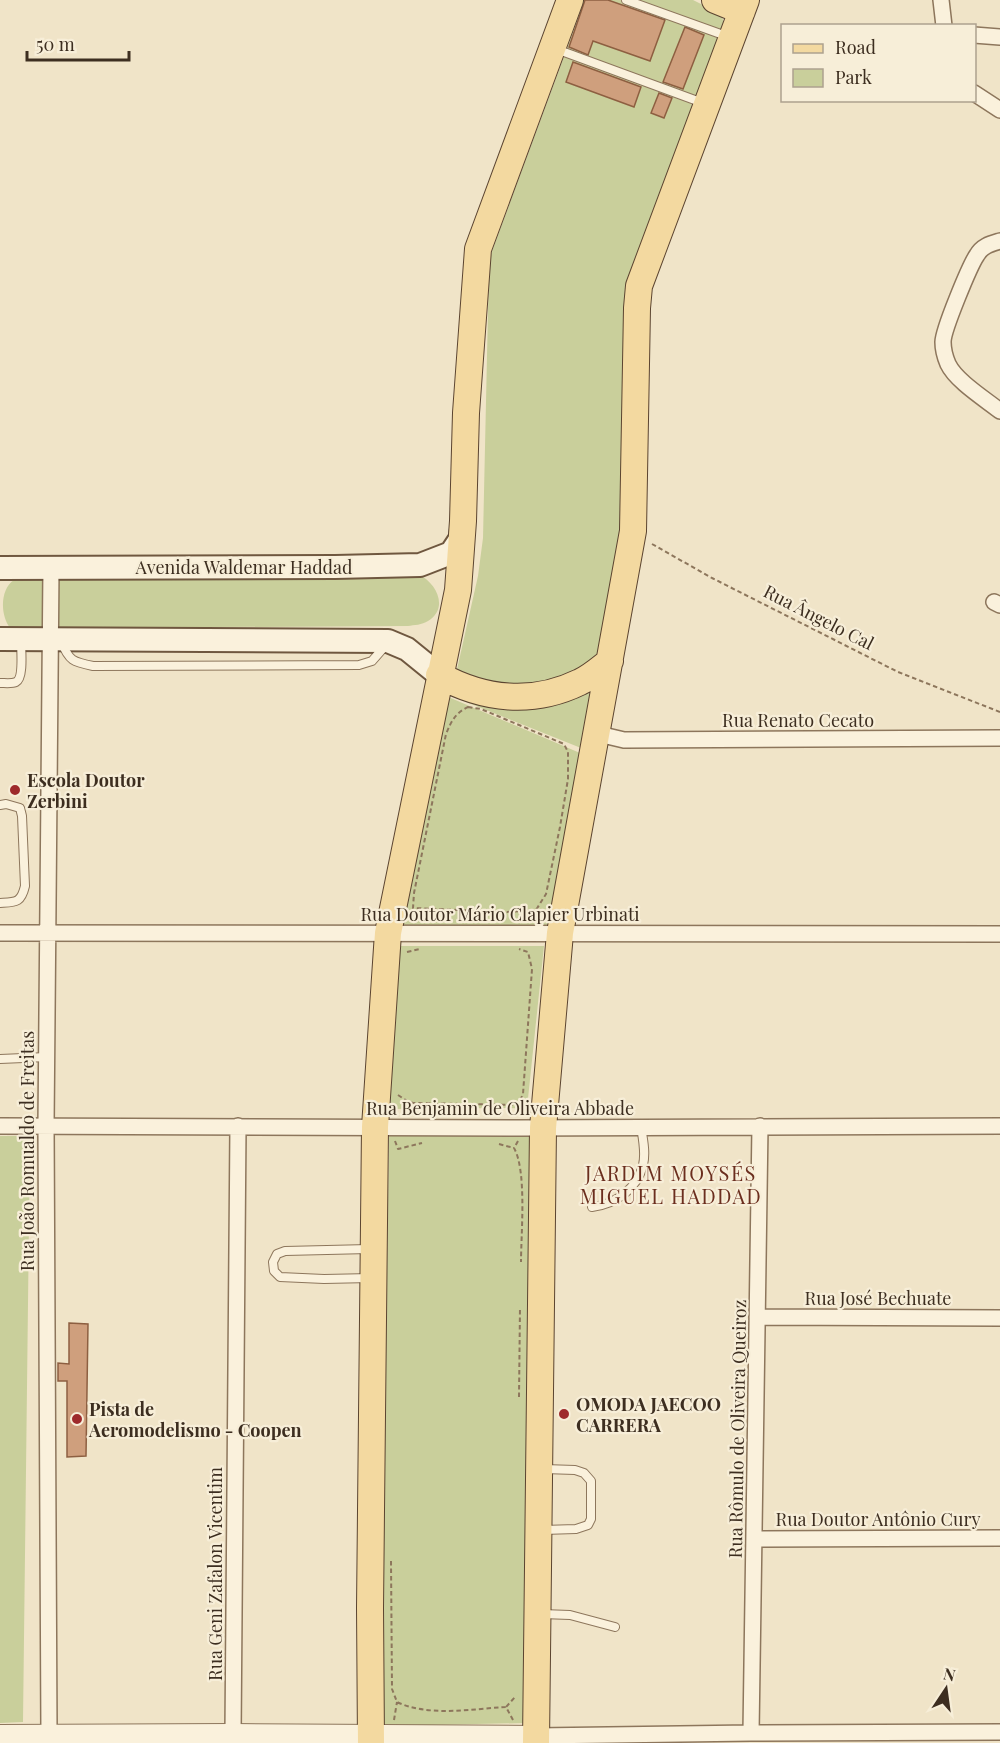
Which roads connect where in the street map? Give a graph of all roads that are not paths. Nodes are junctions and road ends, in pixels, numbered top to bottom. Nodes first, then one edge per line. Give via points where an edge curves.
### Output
1 (570, 0) edge
2 (626, 0) edge
3 (715, 0) edge
4 (941, 0) edge
5 (744, 5) edge
6 (944, 24) edge
7 (976, 34) edge
8 (1000, 37) edge
9 (732, 38) junction
10 (553, 47) junction
11 (976, 94) edge
12 (707, 105) junction
13 (1000, 110) edge
14 (1000, 241) edge
15 (1000, 411) edge
16 (463, 521) junction
17 (51, 568) junction
18 (1, 569) edge
19 (7, 637) edge
20 (55, 640) junction
21 (610, 661) junction
22 (439, 675) junction
23 (0, 683) edge
24 (598, 729) junction
25 (1000, 738) edge
26 (0, 805) edge
27 (0, 903) edge
28 (0, 933) edge
29 (48, 933) junction
30 (388, 933) junction
31 (560, 933) junction
32 (1000, 934) edge
33 (47, 1057) junction
34 (0, 1059) edge
35 (0, 1126) edge
36 (46, 1126) junction
37 (238, 1126) junction
38 (760, 1126) junction
39 (1000, 1126) edge
40 (375, 1127) junction
41 (641, 1127) junction
42 (543, 1128) junction
43 (592, 1207) dead end
44 (374, 1249) junction
45 (373, 1278) junction
46 (757, 1317) junction
47 (1000, 1318) edge
48 (539, 1469) junction
49 (538, 1530) junction
50 (1000, 1538) edge
51 (755, 1539) junction
52 (538, 1614) junction
53 (615, 1627) dead end
54 (1000, 1732) edge
55 (751, 1733) junction
56 (49, 1734) junction
57 (233, 1734) junction
58 (0, 1735) edge
59 (371, 1739) edge
60 (537, 1740) edge

1 - 10 main road
2 - 9 lane
3 - 5 main road
4 - 6 street
5 - 9 main road
7 - 8 street
9 - 12 main road
10 - 12 lane via 673,88
10 - 16 main road via 478,249
11 - 13 street
12 - 21 main road via 639,286 633,531
14 - 15 street via 987,245 977,255 943,340 949,367
16 - 17 main road, Avenida Waldemar Haddad via 461,538 451,553 420,565
16 - 22 main road via 458,590
17 - 18 main road, Avenida Waldemar Haddad
17 - 20 street, Rua João Romualdo de Freitas
19 - 20 main road
19 - 23 lane via 21,675 14,683
20 - 22 main road via 388,641 407,649
20 - 29 street, Rua João Romualdo de Freitas
21 - 22 main road via 581,682 513,698 463,686
21 - 24 main road
22 - 30 main road
24 - 25 street, Rua Renato Cecato via 624,740
24 - 31 main road
26 - 27 lane via 20,808 25,886 20,899
28 - 29 street, Rua Doutor Mário Clapier Urbinati
29 - 30 street, Rua Doutor Mário Clapier Urbinati
29 - 33 street, Rua João Romualdo de Freitas
30 - 31 street, Rua Doutor Mário Clapier Urbinati
30 - 40 main road
31 - 32 street, Rua Doutor Mário Clapier Urbinati
31 - 42 main road
33 - 34 lane
33 - 36 street, Rua João Romualdo de Freitas
35 - 36 street, Rua Benjamin de Oliveira Abbade
36 - 37 street, Rua Benjamin de Oliveira Abbade
36 - 56 street, Rua João Romualdo de Freitas
37 - 40 street, Rua Benjamin de Oliveira Abbade
37 - 57 street, Rua Geni Zafalon Vicentim
38 - 39 street, Rua Benjamin de Oliveira Abbade
38 - 41 street, Rua Benjamin de Oliveira Abbade
38 - 46 street, Rua Rômulo de Oliveira Queiroz
40 - 42 street, Rua Benjamin de Oliveira Abbade
40 - 44 main road
41 - 42 street, Rua Benjamin de Oliveira Abbade
41 - 43 lane via 644,1151 638,1177 616,1201
42 - 48 main road
44 - 45 main road
44 - 45 lane via 285,1251 277,1254 273,1262 280,1277
45 - 59 main road
46 - 47 street, Rua José Bechuate
46 - 51 street, Rua Rômulo de Oliveira Queiroz
48 - 49 main road
48 - 49 lane via 584,1473 591,1481 591,1519 588,1525 576,1529
49 - 52 main road
50 - 51 street, Rua Doutor Antônio Cury
51 - 55 street, Rua Rômulo de Oliveira Queiroz
52 - 53 lane via 570,1615
52 - 60 main road
54 - 55 street
55 - 60 street
56 - 57 street
56 - 58 street
57 - 59 street
59 - 60 street

